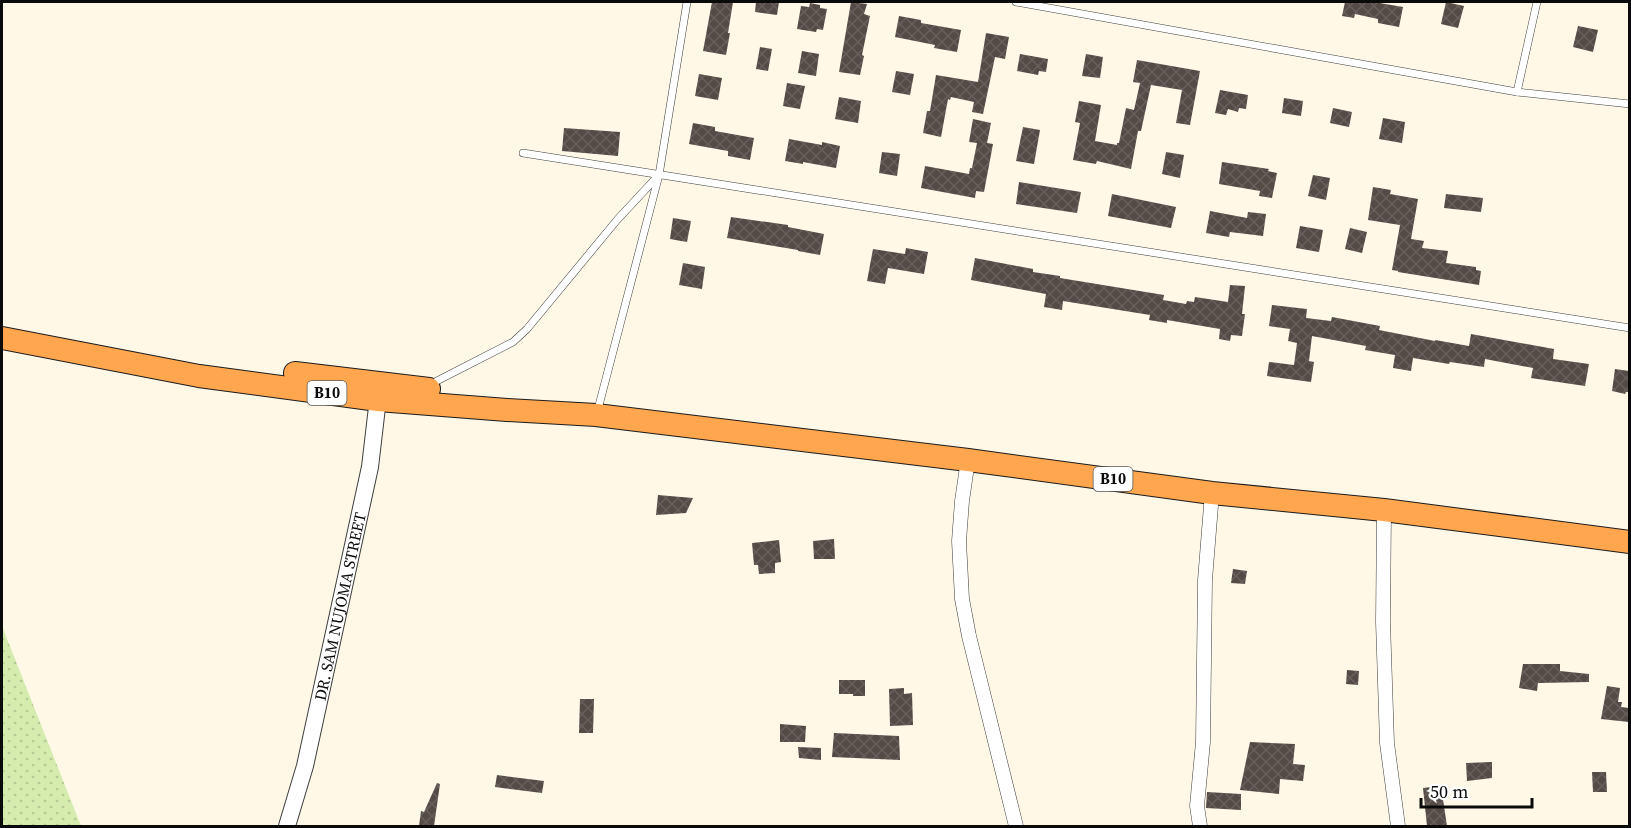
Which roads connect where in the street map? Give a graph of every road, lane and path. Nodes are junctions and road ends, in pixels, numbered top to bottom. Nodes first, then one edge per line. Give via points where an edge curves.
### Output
1 (687, 2) edge
2 (1016, 2) edge
3 (1537, 2) edge
4 (1517, 92) junction
5 (1629, 104) edge
6 (523, 153) dead end
7 (658, 175) junction
8 (1629, 327) edge
9 (2, 338) edge
10 (423, 388) junction
11 (379, 392) junction
12 (597, 415) junction
13 (968, 460) junction
14 (1212, 493) junction
15 (1384, 510) junction
16 (1629, 542) edge
17 (287, 826) edge
18 (1016, 826) edge
19 (1200, 826) edge
20 (1398, 826) edge

1 - 7 lane
2 - 4 lane
3 - 4 lane
4 - 5 lane
6 - 7 lane
7 - 8 lane
7 - 10 lane via 513,342
7 - 12 lane
9 - 11 highway, B10 via 60,350 201,362
10 - 11 highway, B10
10 - 12 highway, B10 via 508,398
11 - 12 highway, B10 via 507,410
11 - 17 street, DR. SAM NUJOMA STREET via 370,467 305,766
12 - 13 highway, B10
13 - 14 highway, B10
13 - 18 street via 959,541 962,599
14 - 15 highway, B10
14 - 19 street via 1205,580 1203,742 1197,806
15 - 16 highway, B10
15 - 20 street via 1387,743

